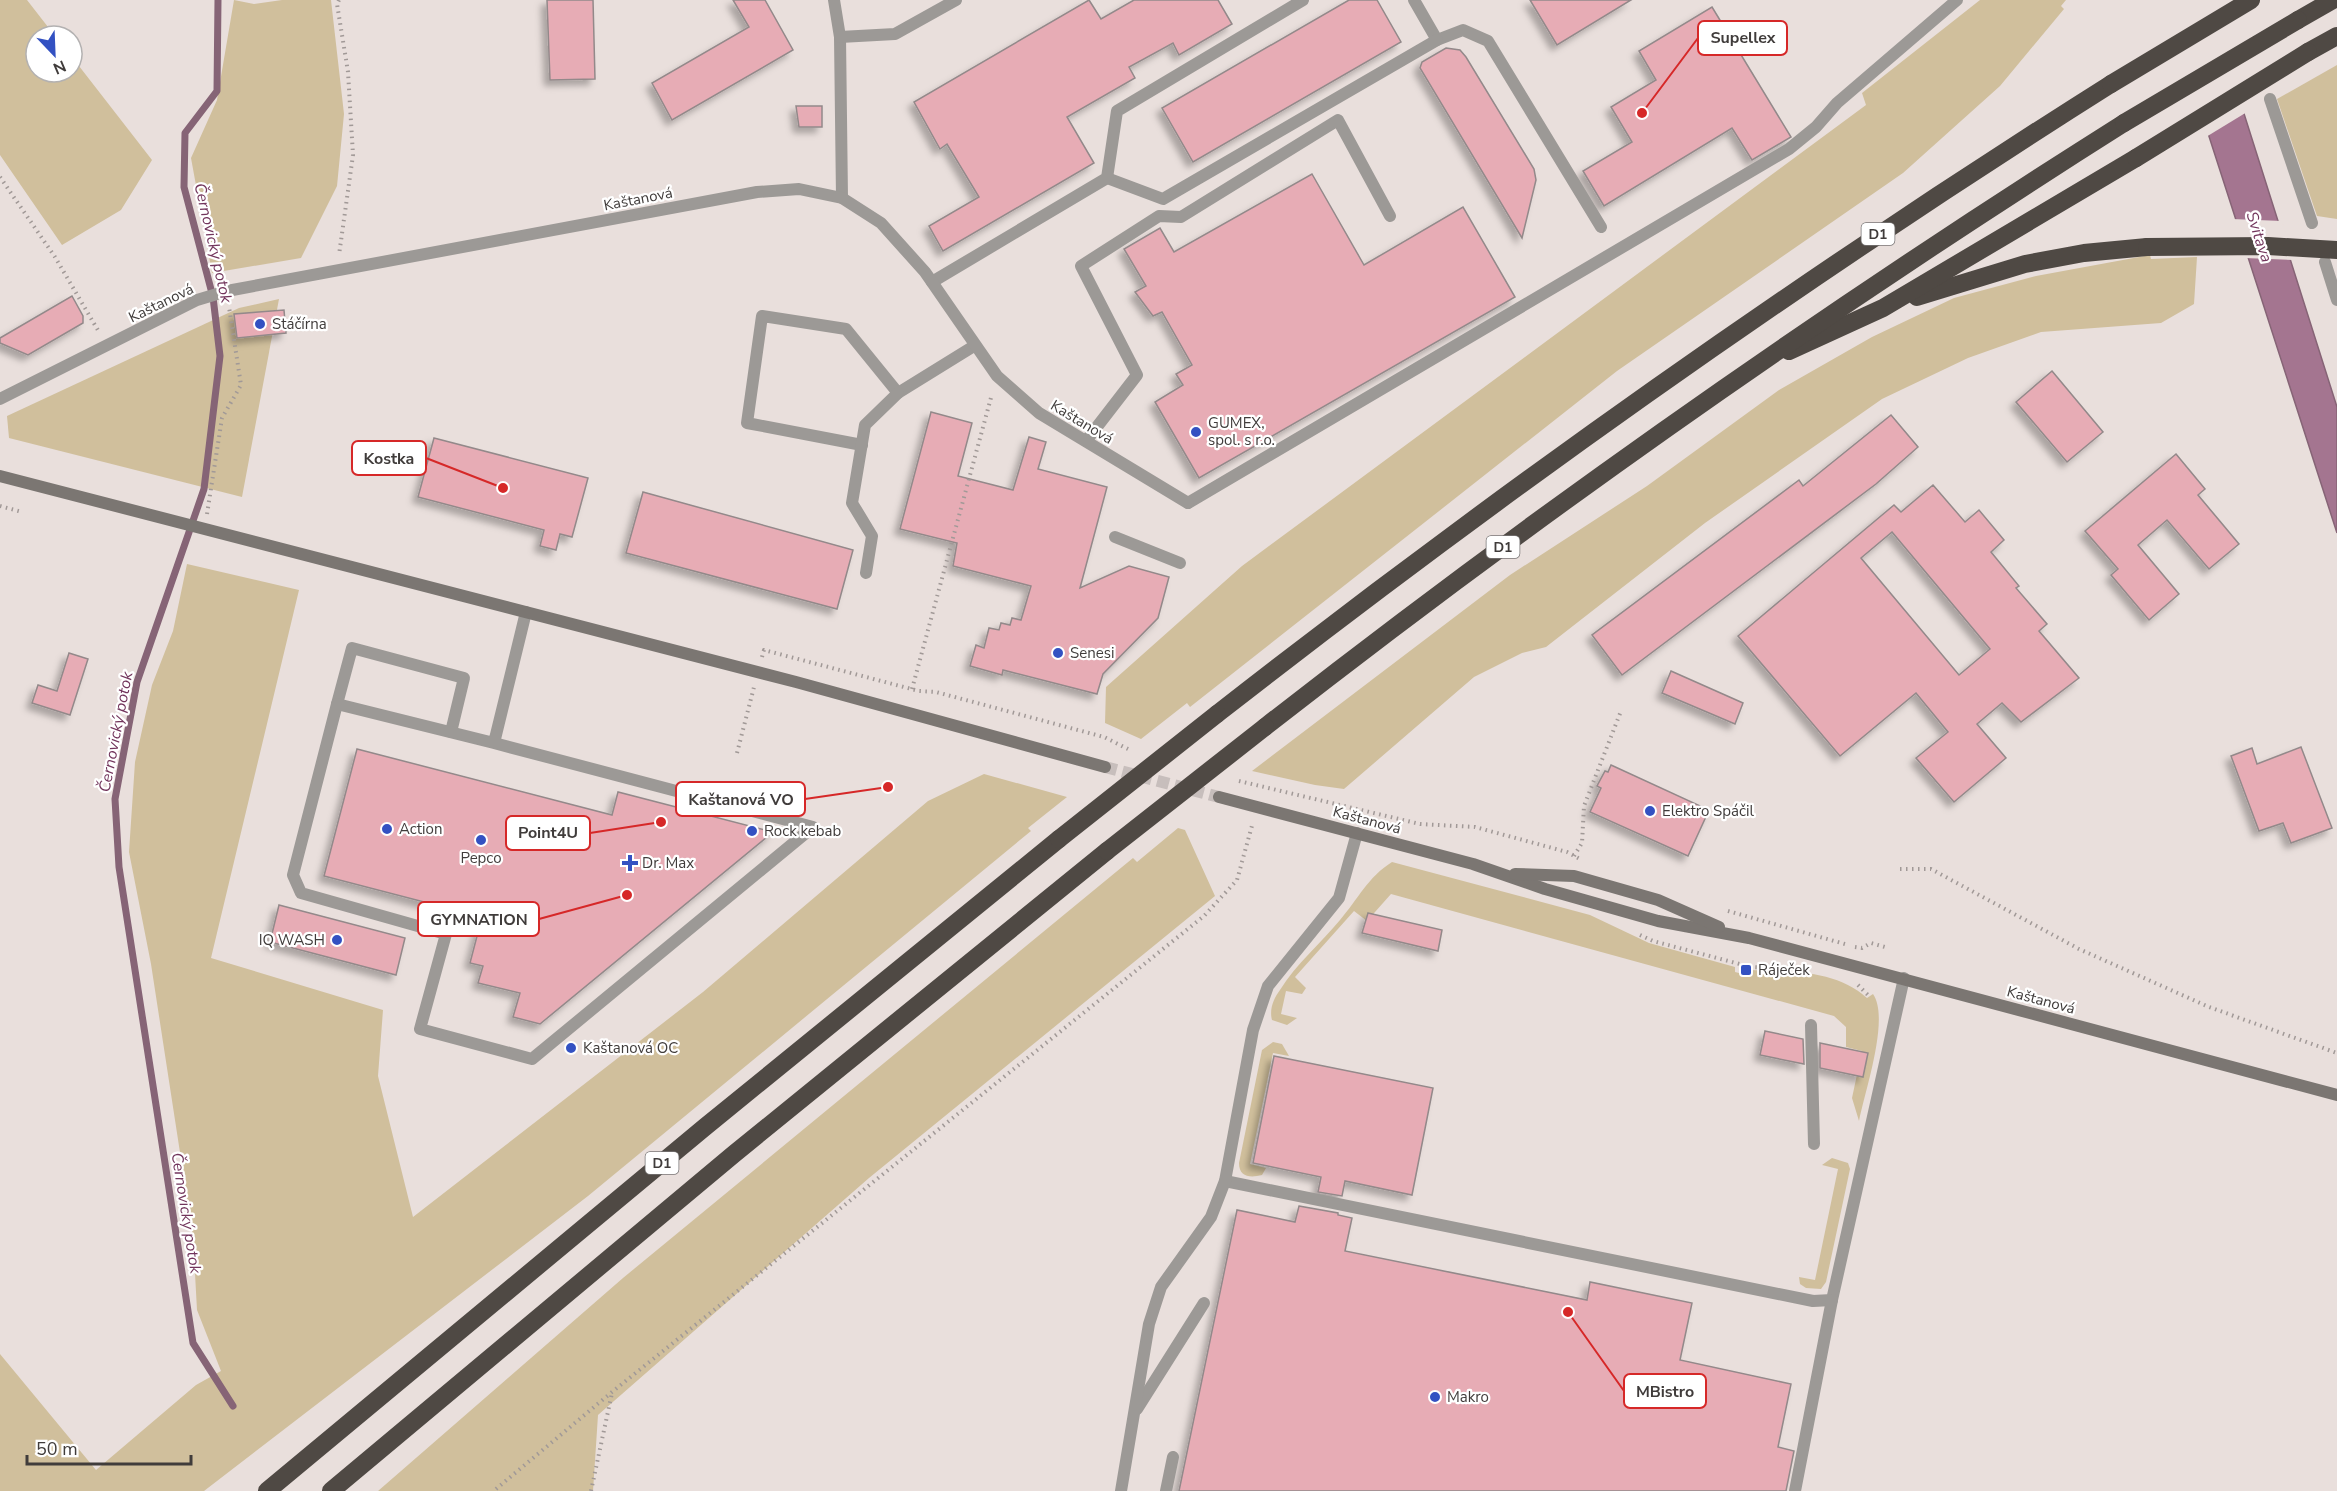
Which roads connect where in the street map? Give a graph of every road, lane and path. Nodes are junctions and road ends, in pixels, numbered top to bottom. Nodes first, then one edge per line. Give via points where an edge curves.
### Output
1 (339, 0) edge
2 (834, 0) edge
3 (956, 0) edge
4 (1303, 0) edge
5 (1413, 0) edge
6 (1957, 0) edge
7 (2251, 0) edge
8 (2333, 0) edge
9 (840, 36) junction
10 (2337, 36) edge
11 (1437, 40) junction
12 (2270, 99) dead end
13 (0, 177) edge
14 (1107, 178) junction
15 (842, 198) junction
16 (1390, 216) dead end
17 (2312, 223) dead end
18 (1600, 227) dead end
19 (2331, 256) edge
20 (337, 271) junction
21 (932, 282) junction
22 (227, 291) junction
23 (2337, 300) edge
24 (1883, 308) junction
25 (106, 346) junction
26 (974, 346) junction
27 (1743, 372) junction
28 (997, 376) junction
29 (898, 393) junction
30 (0, 399) edge
31 (1086, 441) junction
32 (862, 445) junction
33 (0, 476) edge
34 (0, 506) edge
35 (22, 512) dead end
36 (204, 530) junction
37 (1115, 537) dead end
38 (1180, 563) dead end
39 (866, 573) dead end
40 (526, 612) junction
41 (912, 689) dead end
42 (337, 704) junction
43 (1621, 711) dead end
44 (451, 732) junction
45 (494, 743) junction
46 (1106, 767) tunnel mouth
47 (1219, 797) tunnel mouth
48 (1257, 807) junction
49 (1357, 833) junction
50 (1574, 856) dead end
51 (1900, 869) dead end
52 (1508, 874) junction
53 (1737, 935) junction
54 (1904, 978) junction
55 (1811, 1025) dead end
56 (2337, 1053) edge
57 (2337, 1095) edge
58 (1814, 1144) dead end
59 (1225, 1181) junction
60 (1832, 1300) junction
61 (1204, 1303) dead end
62 (612, 1392) junction
63 (1133, 1415) junction
64 (1173, 1457) dead end
65 (496, 1489) dead end
66 (267, 1491) edge
67 (331, 1491) edge
68 (591, 1491) edge
69 (1121, 1491) edge
70 (1166, 1491) edge
71 (1795, 1491) edge

1 - 20 path via 352,155
2 - 9 street
3 - 9 street via 895,34
4 - 14 street via 1117,111
5 - 11 street
6 - 31 street, Kaštanová via 1789,149 1188,503
7 - 66 highway, D1, bridge via 1953,184 1649,391 1367,596 1059,839 705,1127
8 - 27 highway, D1, bridge via 2124,123 1973,218
9 - 15 street
10 - 24 highway, bridge
11 - 14 street via 1163,200
11 - 18 street via 1463,30 1488,41
12 - 17 street
13 - 25 path via 55,257
14 - 21 street
15 - 20 street, Kaštanová via 799,189 758,192
15 - 21 street, Kaštanová via 881,223
16 - 31 street via 1338,120 1181,217 1159,216 1081,266 1137,375
19 - 23 street
19 - 24 highway, bridge via 2258,246 2147,247 2084,253 2025,264
20 - 22 street, Kaštanová
21 - 26 street, Kaštanová
22 - 25 street, Kaštanová via 197,300
22 - 36 path via 241,385 222,418
24 - 27 highway
25 - 30 street, Kaštanová
26 - 28 street, Kaštanová
26 - 29 street
27 - 67 highway, D1, bridge via 1401,621 1107,851 762,1131
28 - 31 street, Kaštanová via 1040,413
28 - 41 path
29 - 32 street via 865,425
29 - 32 street via 846,328 762,316 747,423
32 - 39 street via 852,503 872,536
33 - 36 main road
34 - 35 path
36 - 40 main road
37 - 38 street
40 - 45 street
40 - 46 main road
42 - 44 street
42 - 44 street via 352,648 464,678
42 - 45 street via 293,875 301,893 446,934 420,1029 532,1059 813,826
43 - 50 path via 1584,806 1582,843
44 - 45 street
47 - 48 main road, Kaštanová
48 - 49 main road, Kaštanová
48 - 62 path via 1237,880 1204,916
49 - 52 main road, Kaštanová
49 - 59 street via 1339,898 1268,986 1253,1030
51 - 56 path via 1931,869 2079,949 2209,1007
52 - 53 main road, Kaštanová via 1545,889 1658,921
52 - 53 main road, Kaštanová via 1574,876 1658,900
53 - 54 main road, Kaštanová
54 - 57 main road, Kaštanová
54 - 60 street
55 - 58 street
59 - 60 street via 1813,1301
59 - 63 street via 1211,1217 1161,1287 1149,1324
60 - 71 street
61 - 63 street
62 - 65 path
62 - 68 path
63 - 69 street
64 - 70 street

